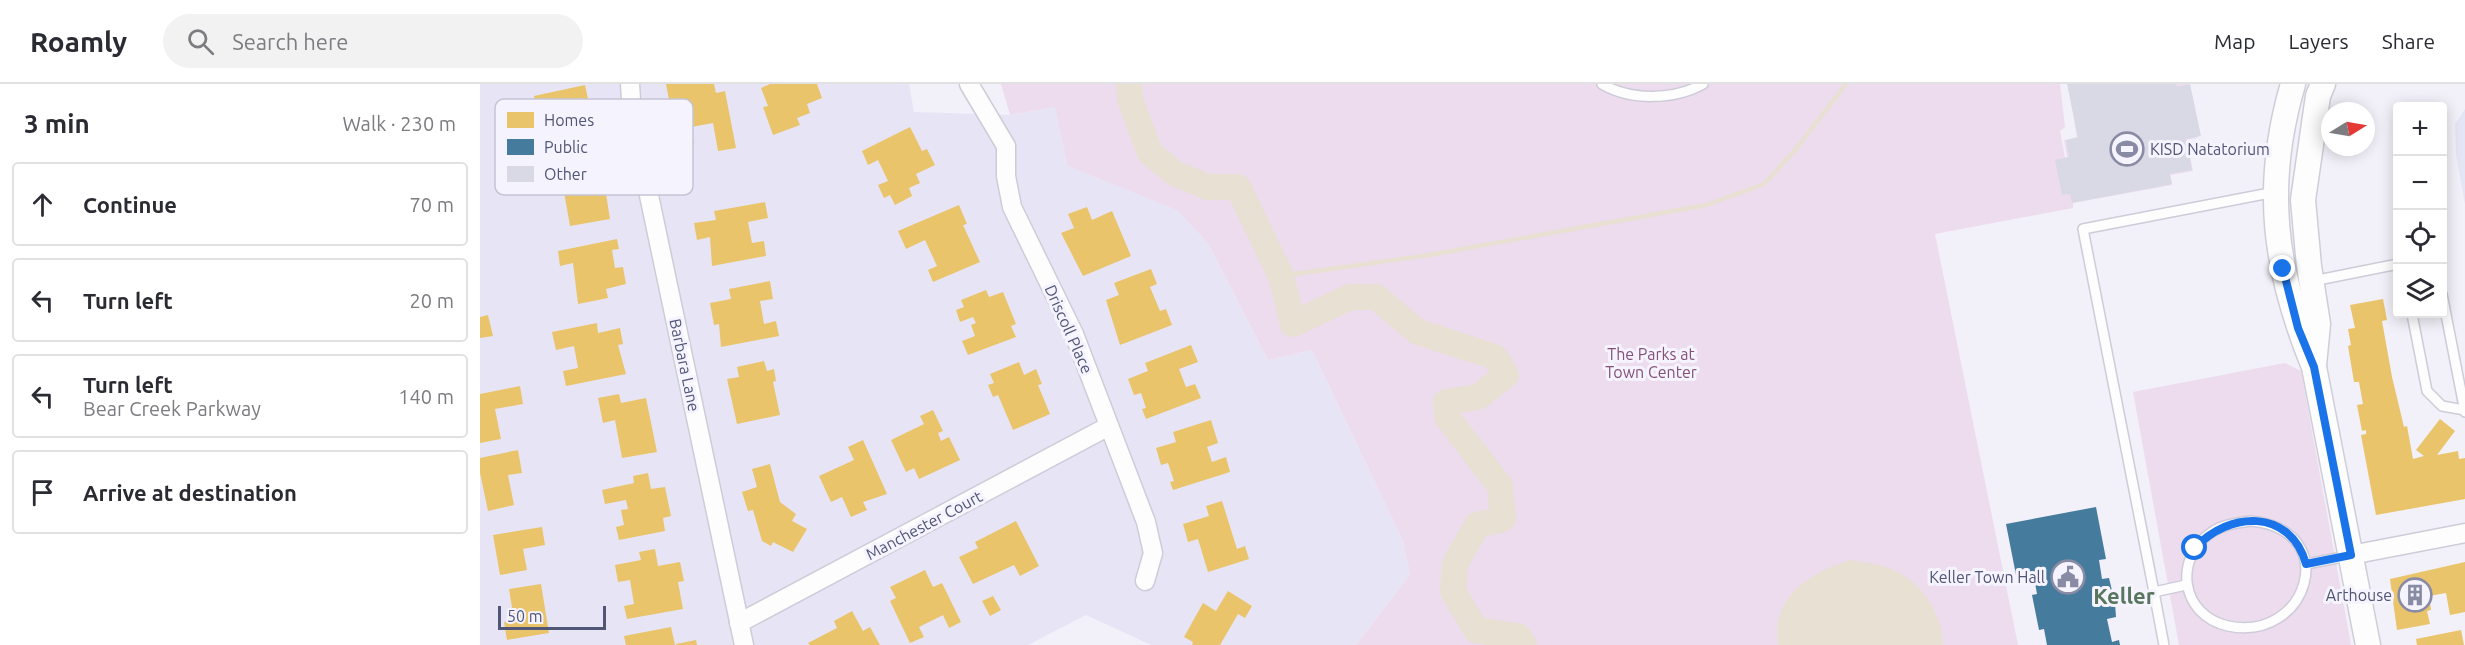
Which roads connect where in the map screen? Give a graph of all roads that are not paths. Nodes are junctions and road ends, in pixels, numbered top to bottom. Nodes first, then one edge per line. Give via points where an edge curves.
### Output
1 (630, 84) edge
2 (969, 84) edge
3 (1602, 84) edge
4 (1703, 84) edge
5 (2293, 84) edge
6 (2323, 84) edge
7 (631, 99) edge
8 (2275, 192) junction
9 (649, 195) edge
10 (2393, 265) edge
11 (2311, 282) junction
12 (2413, 318) edge
13 (2447, 318) edge
14 (2314, 367) junction
15 (2465, 411) edge
16 (1109, 426) junction
17 (2465, 533) edge
18 (2351, 555) junction
19 (2306, 564) junction
20 (1145, 581) dead end
21 (2186, 585) junction
22 (2154, 592) junction
23 (739, 623) junction
24 (744, 645) edge
25 (2164, 645) edge
26 (2368, 645) edge

1 - 7 street, Barbara Lane
2 - 16 street, Driscoll Place via 1006,146 1012,207 1074,334
3 - 4 lane via 1620,92 1651,96
5 - 8 main road via 2283,118
6 - 11 main road via 2314,117 2303,200
8 - 14 main road via 2283,269 2298,328
8 - 22 lane via 2084,229
9 - 23 street, Barbara Lane
10 - 11 lane
11 - 14 main road via 2318,324
12 - 15 lane via 2427,391 2442,406
13 - 15 lane
14 - 18 main road
16 - 20 street, Driscoll Place via 1146,522 1153,553
16 - 23 street, Manchester Court
17 - 18 street
18 - 19 lane
18 - 26 main road
19 - 21 lane via 2305,585 2294,604 2274,620 2253,627 2228,626 2205,616 2190,598
19 - 21 lane via 2288,532 2262,522 2238,523 2213,531 2195,548 2188,562
21 - 22 lane
22 - 25 lane
23 - 24 street, Barbara Lane

